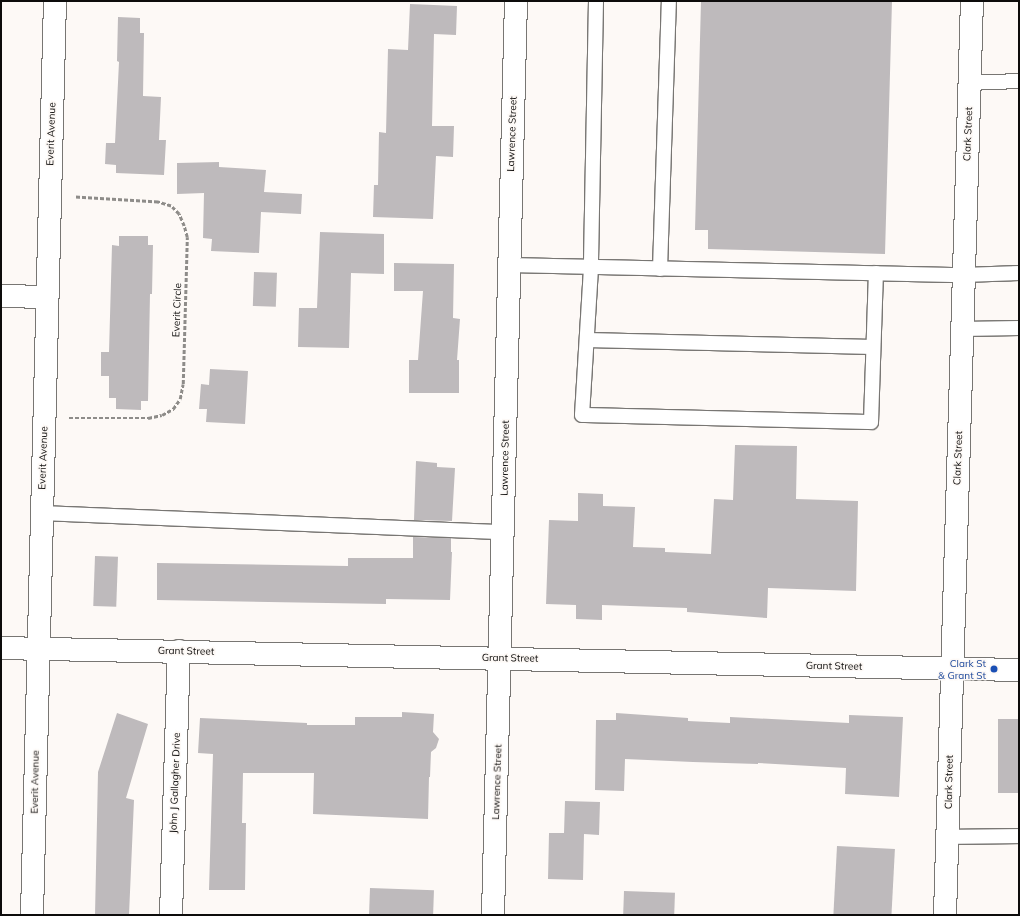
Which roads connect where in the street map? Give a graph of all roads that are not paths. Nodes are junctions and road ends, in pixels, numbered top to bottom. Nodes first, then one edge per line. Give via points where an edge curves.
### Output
1 (55, 1) edge
2 (516, 1) edge
3 (596, 1) edge
4 (670, 1) edge
5 (972, 1) edge
6 (1019, 81) edge
7 (969, 82) junction
8 (509, 265) junction
9 (591, 268) junction
10 (660, 270) junction
11 (876, 273) junction
12 (1019, 273) edge
13 (963, 275) junction
14 (1, 296) edge
15 (47, 297) junction
16 (1019, 328) edge
17 (962, 329) junction
18 (586, 340) junction
19 (873, 347) junction
20 (42, 513) junction
21 (503, 532) junction
22 (1, 648) edge
23 (38, 649) junction
24 (179, 651) junction
25 (500, 658) junction
26 (951, 668) junction
27 (1019, 670) edge
28 (1019, 836) edge
29 (947, 837) junction
30 (32, 915) edge
31 (170, 915) edge
32 (494, 915) edge
33 (945, 915) edge

1 - 15 street, Everit Avenue
2 - 8 street, Lawrence Street
3 - 9 lane
4 - 10 lane
5 - 7 street, Clark Street
6 - 7 lane
7 - 13 street, Clark Street
8 - 9 lane
8 - 21 street, Lawrence Street
9 - 10 lane
9 - 18 lane
10 - 11 lane
11 - 13 lane
11 - 19 lane
12 - 13 lane
13 - 17 street, Clark Street
14 - 15 street
15 - 20 street, Everit Avenue
16 - 17 lane
17 - 26 street, Clark Street
18 - 19 lane
18 - 19 lane via 582,415 847,422 871,422
20 - 21 lane
20 - 23 street, Everit Avenue
21 - 25 street, Lawrence Street
22 - 23 street, Grant Street
23 - 24 street, Grant Street
23 - 30 street, Everit Avenue
24 - 25 street, Grant Street
24 - 31 street, John J Gallagher Drive
25 - 26 street, Grant Street
25 - 32 street, Lawrence Street
26 - 27 street, Grant Street
26 - 29 street, Clark Street
28 - 29 lane
29 - 33 street, Clark Street

